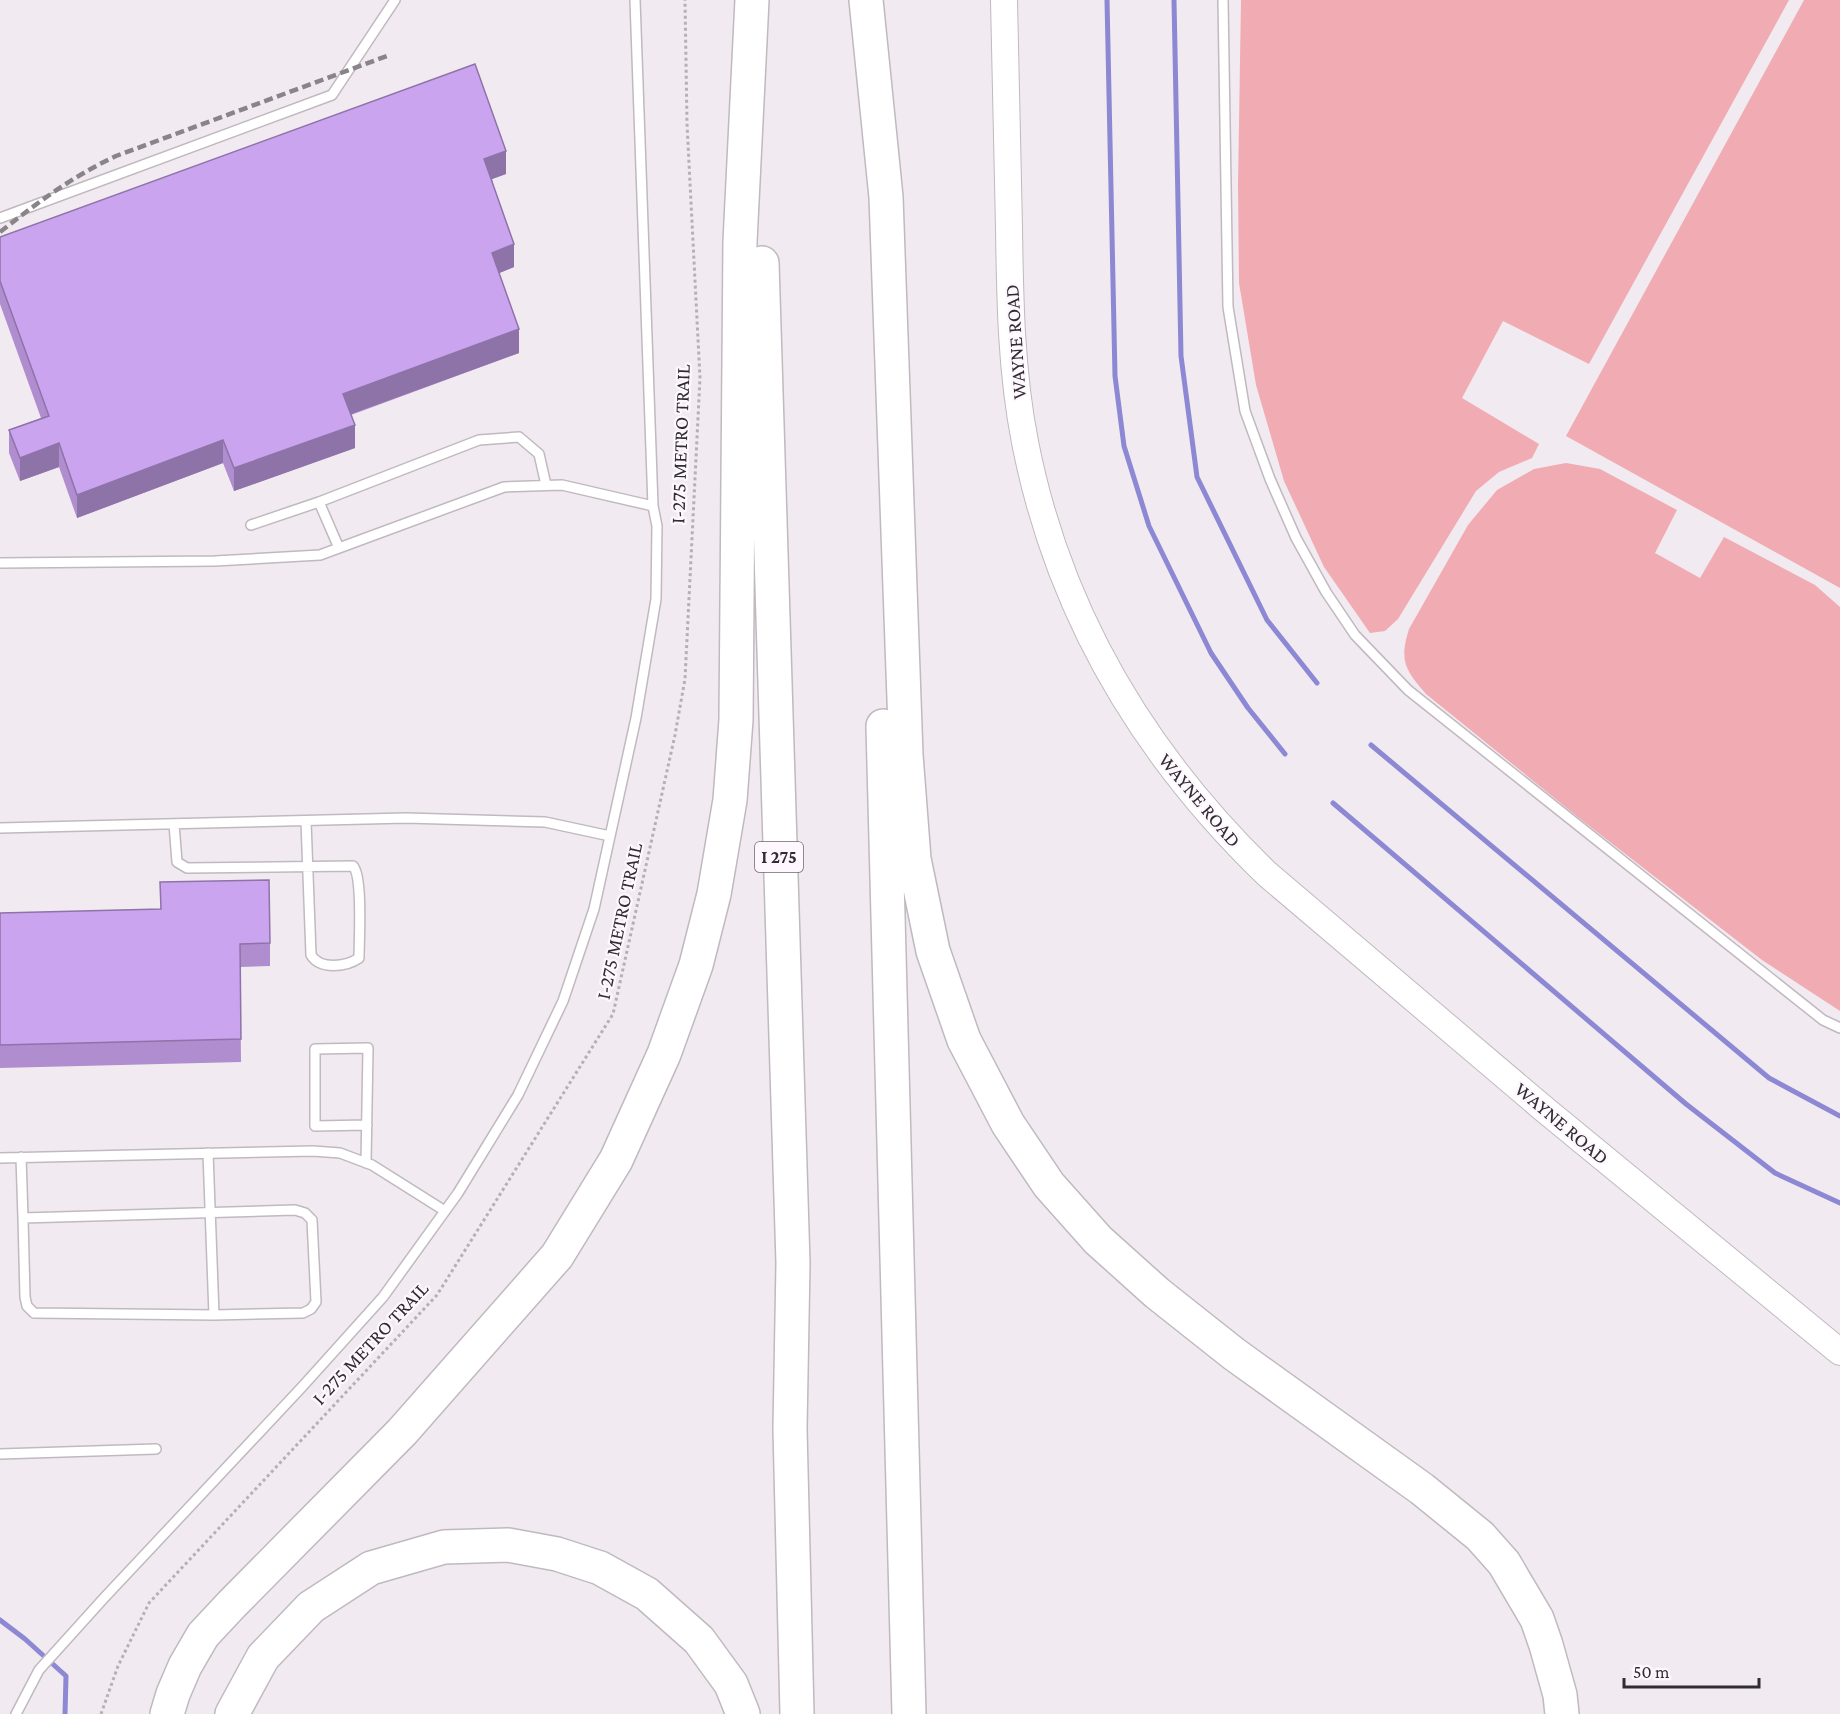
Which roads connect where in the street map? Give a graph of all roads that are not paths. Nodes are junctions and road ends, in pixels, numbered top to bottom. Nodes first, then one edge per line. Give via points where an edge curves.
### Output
1 (395, 0) edge
2 (635, 0) edge
3 (753, 0) edge
4 (864, 0) edge
5 (1004, 0) edge
6 (1223, 0) edge
7 (0, 218) edge
8 (546, 485) junction
9 (319, 502) junction
10 (653, 506) junction
11 (251, 525) dead end
12 (339, 548) junction
13 (0, 563) edge
14 (306, 821) junction
15 (174, 824) junction
16 (0, 828) edge
17 (610, 836) junction
18 (308, 866) junction
19 (1840, 1028) edge
20 (367, 1125) junction
21 (208, 1153) junction
22 (21, 1157) junction
23 (0, 1158) edge
24 (366, 1163) junction
25 (445, 1211) junction
26 (210, 1212) junction
27 (23, 1218) junction
28 (214, 1314) junction
29 (1840, 1352) edge
30 (156, 1449) dead end
31 (0, 1454) edge
32 (910, 1705) edge
33 (16, 1714) edge
34 (167, 1714) edge
35 (232, 1714) edge
36 (743, 1714) edge
37 (797, 1714) edge
38 (1562, 1714) edge

1 - 7 lane via 332,95
2 - 10 lane
3 - 34 highway via 740,243 736,720 730,800 714,894 696,965 664,1054 616,1160 557,1256 402,1432 203,1635 185,1666
3 - 37 highway, I 275 via 793,1263 790,1429
4 - 32 highway
4 - 38 highway via 886,197 906,755 914,859 933,951 964,1040 1008,1124 1050,1185 1098,1240 1234,1354 1465,1522 1504,1563 1537,1619
5 - 29 main road, WAYNE ROAD via 1013,351 1024,440 1061,568 1082,620 1142,728 1187,788 1267,874 1544,1109
6 - 19 lane via 1228,307 1245,411 1296,538 1326,592 1355,635 1408,690 1823,1020
8 - 9 lane via 539,454 519,437 479,440
8 - 10 lane via 562,485
8 - 12 lane via 504,487
9 - 11 lane
9 - 12 lane
10 - 17 lane via 657,525 656,599 636,718
12 - 13 lane via 320,555 215,561
14 - 15 lane
14 - 17 lane via 406,818 545,822
14 - 18 lane
15 - 16 lane
15 - 18 lane via 177,862 187,868
17 - 25 lane via 594,909 563,1001 518,1095
18 - 18 lane via 357,868 359,958 351,963 323,965 311,955
20 - 20 lane via 368,1048 315,1049 315,1126
20 - 24 lane
21 - 22 lane
21 - 24 lane via 313,1151 340,1153
21 - 26 lane
22 - 23 lane
22 - 27 lane
24 - 25 lane
25 - 33 lane via 383,1297 39,1670
26 - 27 lane
26 - 28 lane
26 - 28 lane via 305,1213 312,1220 316,1302 303,1313
27 - 28 lane via 25,1297 34,1313
30 - 31 lane
35 - 36 highway via 263,1657 311,1606 371,1568 444,1546 508,1545 557,1554 600,1568 647,1594 699,1640 731,1684

